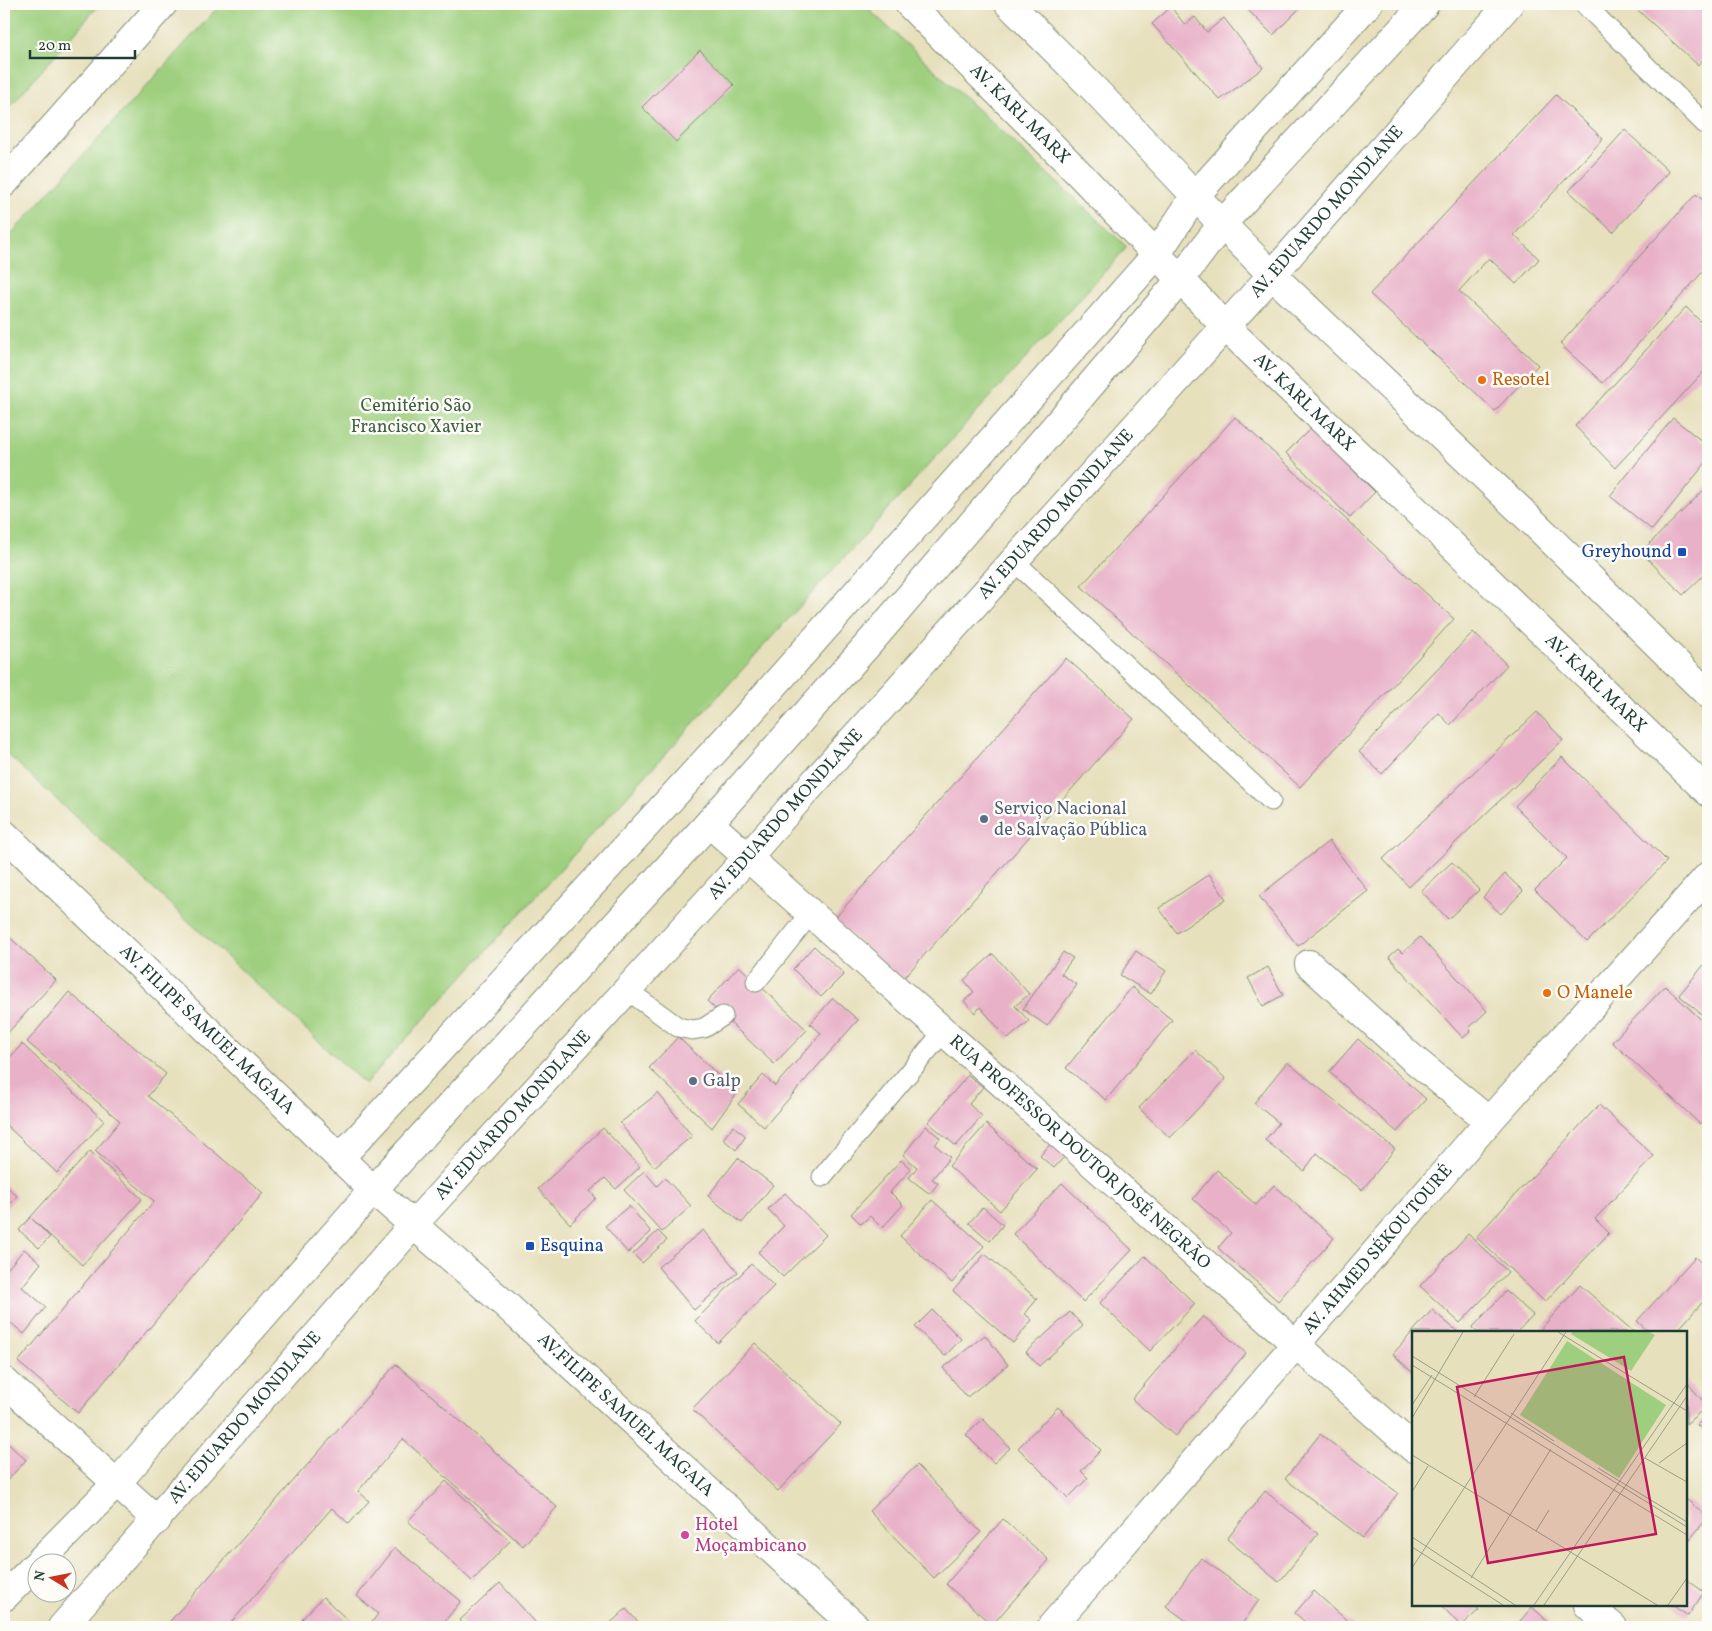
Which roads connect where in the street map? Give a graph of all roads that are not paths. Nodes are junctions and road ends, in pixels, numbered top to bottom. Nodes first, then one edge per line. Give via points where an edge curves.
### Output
1 (163, 4) edge
2 (909, 4) edge
3 (1010, 4) edge
4 (1368, 4) edge
5 (1424, 4) edge
6 (1509, 4) edge
7 (1584, 4) edge
8 (1708, 125) edge
9 (4, 183) edge
10 (1196, 196) junction
11 (1222, 224) junction
12 (1156, 255) junction
13 (1272, 275) junction
14 (1180, 280) junction
15 (1225, 326) junction
16 (1014, 562) junction
17 (1708, 694) edge
18 (1708, 792) edge
19 (1271, 800) dead end
20 (709, 823) junction
21 (4, 834) edge
22 (748, 857) junction
23 (1708, 876) edge
24 (811, 913) junction
25 (1309, 964) dead end
26 (756, 982) dead end
27 (627, 990) junction
28 (723, 1016) dead end
29 (944, 1031) junction
30 (1489, 1121) junction
31 (340, 1158) junction
32 (822, 1177) dead end
33 (373, 1190) junction
34 (413, 1225) junction
35 (1298, 1344) junction
36 (4, 1380) edge
37 (1412, 1447) edge
38 (116, 1484) junction
39 (156, 1520) junction
40 (4, 1597) edge
41 (1589, 1606) edge
42 (62, 1627) edge
43 (856, 1627) edge
44 (1051, 1627) edge
45 (1613, 1627) edge

1 - 9 street
2 - 12 street, AV. KARL MARX
3 - 10 street
4 - 10 street
5 - 11 street
6 - 13 street, AV. EDUARDO MONDLANE
7 - 8 lane
10 - 11 street
10 - 12 street
11 - 13 street
11 - 14 street
12 - 14 street, AV. KARL MARX
12 - 31 street via 745,718
13 - 15 street, AV. EDUARDO MONDLANE
13 - 17 street
14 - 15 street, AV. KARL MARX
14 - 20 street via 878,633
15 - 16 street, AV. EDUARDO MONDLANE
15 - 18 street, AV. KARL MARX
16 - 19 lane
16 - 22 street, AV. EDUARDO MONDLANE
20 - 22 street, RUA PROFESSOR DOUTOR JOSÉ NEGRÃO
20 - 33 street
21 - 31 street, AV. FILIPE SAMUEL MAGAIA
22 - 24 street, RUA PROFESSOR DOUTOR JOSÉ NEGRÃO
22 - 27 street, AV. EDUARDO MONDLANE
23 - 30 street, AV. AHMED SÉKOU TOURÉ
24 - 26 lane
24 - 29 street, RUA PROFESSOR DOUTOR JOSÉ NEGRÃO
25 - 30 street via 1411,1057
27 - 28 lane via 678,1027 704,1028
27 - 34 street, AV. EDUARDO MONDLANE
29 - 32 lane
29 - 35 street, RUA PROFESSOR DOUTOR JOSÉ NEGRÃO
30 - 35 street, AV. AHMED SÉKOU TOURÉ
31 - 33 street, AV. FILIPE SAMUEL MAGAIA
33 - 34 street, AV. FILIPE SAMUEL MAGAIA
33 - 38 street
34 - 39 street, AV. EDUARDO MONDLANE
34 - 43 street, AV.FILIPE SAMUEL MAGAIA via 506,1305
35 - 37 street, RUA PROFESSOR DOUTOR JOSÉ NEGRÃO
35 - 44 street, AV. AHMED SÉKOU TOURÉ
36 - 38 street
38 - 39 street
38 - 40 street
39 - 42 street, AV. EDUARDO MONDLANE
41 - 45 street

